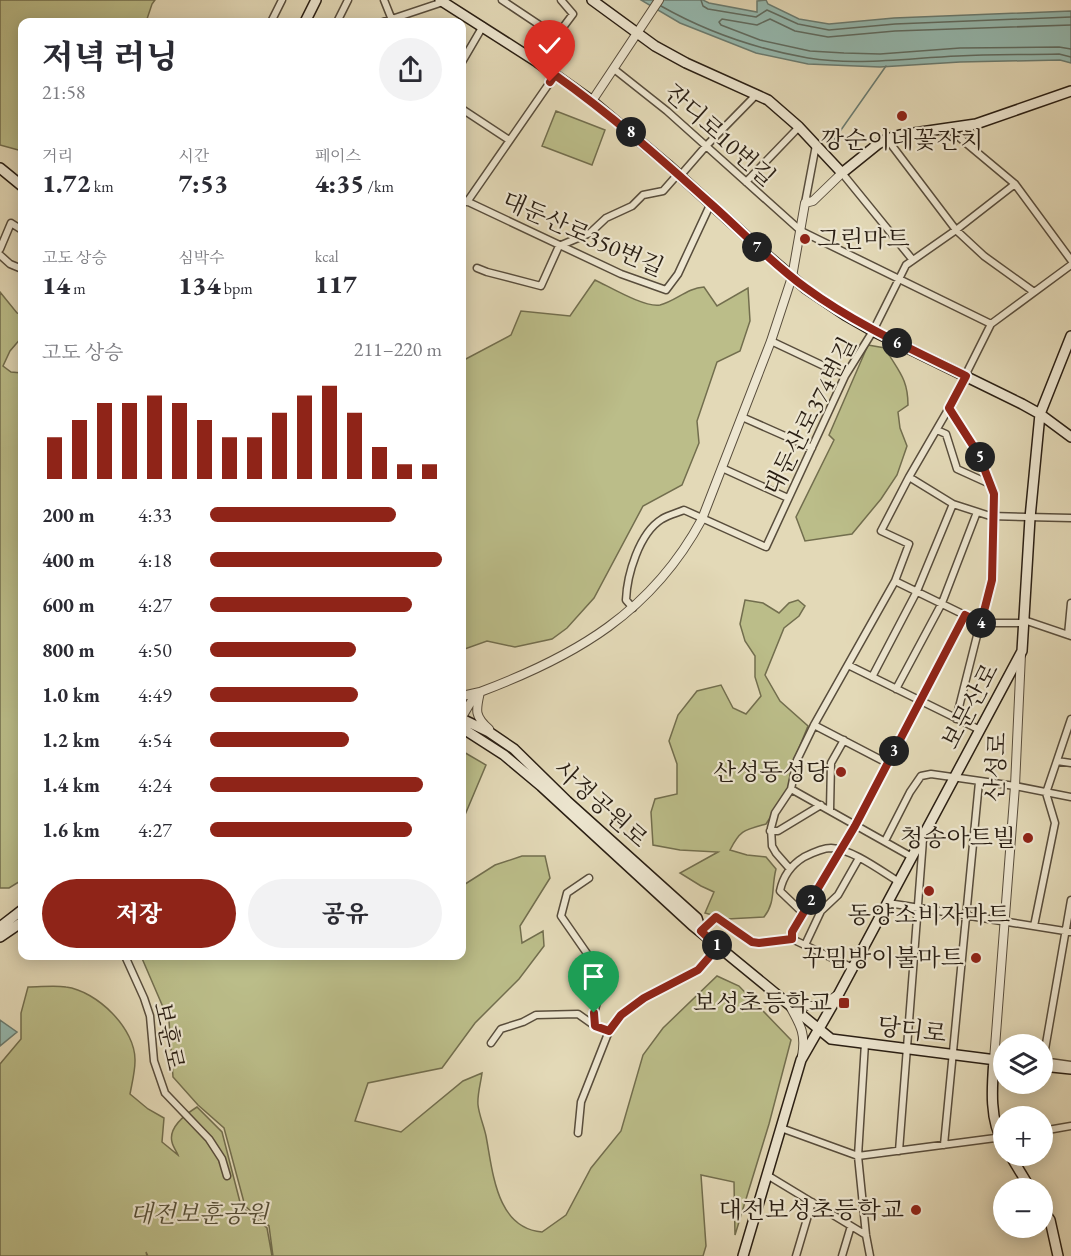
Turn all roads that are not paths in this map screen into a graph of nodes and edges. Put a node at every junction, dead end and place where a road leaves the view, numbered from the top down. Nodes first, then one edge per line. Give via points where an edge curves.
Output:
1 (282, 0) edge
2 (314, 0) edge
3 (348, 0) edge
4 (384, 0) edge
5 (502, 0) edge
6 (561, 0) edge
7 (592, 0) edge
8 (659, 0) edge
9 (447, 2) edge
10 (273, 18) edge
11 (307, 18) edge
12 (339, 18) edge
13 (392, 18) edge
14 (402, 18) edge
15 (483, 27) junction
16 (639, 30) junction
17 (556, 36) junction
18 (466, 53) edge
19 (537, 62) junction
20 (614, 69) junction
21 (555, 75) junction
22 (1071, 91) edge
23 (757, 94) junction
24 (592, 101) junction
25 (466, 113) edge
26 (976, 124) junction
27 (799, 127) junction
28 (947, 128) junction
29 (887, 139) junction
30 (509, 140) junction
31 (963, 143) junction
32 (816, 145) junction
33 (706, 146) junction
34 (0, 168) edge
35 (842, 173) junction
36 (679, 175) junction
37 (746, 182) junction
38 (18, 183) edge
39 (1015, 184) junction
40 (466, 197) edge
41 (466, 201) edge
42 (711, 203) junction
43 (805, 203) junction
44 (18, 227) edge
45 (956, 230) junction
46 (801, 231) junction
47 (559, 246) junction
48 (0, 249) edge
49 (0, 255) edge
50 (912, 259) junction
51 (1071, 261) edge
52 (1071, 266) edge
53 (18, 267) edge
54 (477, 268) dead end
55 (792, 277) junction
56 (898, 278) junction
57 (1034, 292) junction
58 (991, 324) junction
59 (873, 331) junction
60 (771, 341) junction
61 (1070, 341) edge
62 (845, 376) junction
63 (966, 376) junction
64 (949, 408) junction
65 (1040, 414) junction
66 (742, 417) junction
67 (937, 430) junction
68 (1071, 437) edge
69 (812, 448) junction
70 (722, 468) junction
71 (909, 477) junction
72 (990, 484) junction
73 (788, 498) junction
74 (953, 504) junction
75 (977, 512) junction
76 (995, 516) junction
77 (1030, 518) junction
78 (1071, 518) edge
79 (702, 519) junction
80 (895, 581) junction
81 (917, 591) junction
82 (942, 603) junction
83 (1071, 603) edge
84 (633, 608) junction
85 (965, 615) junction
86 (1023, 621) junction
87 (981, 623) junction
88 (1070, 636) edge
89 (1022, 651) junction
90 (848, 664) junction
91 (872, 677) junction
92 (896, 690) junction
93 (480, 692) junction
94 (466, 695) edge
95 (920, 701) junction
96 (466, 710) edge
97 (956, 719) junction
98 (1071, 719) edge
99 (466, 720) edge
100 (814, 725) junction
101 (980, 730) junction
102 (466, 731) edge
103 (844, 740) junction
104 (504, 741) junction
105 (1057, 761) junction
106 (887, 763) junction
107 (1071, 763) edge
108 (955, 777) junction
109 (979, 782) junction
110 (1015, 786) junction
111 (790, 789) junction
112 (1046, 793) junction
113 (1071, 797) edge
114 (821, 805) junction
115 (830, 810) junction
116 (855, 826) junction
117 (770, 831) junction
118 (923, 837) junction
119 (885, 841) junction
120 (842, 850) junction
121 (912, 856) junction
122 (859, 858) junction
123 (790, 869) junction
124 (589, 878) dead end
125 (899, 882) junction
126 (1071, 900) edge
127 (888, 903) junction
128 (919, 908) junction
129 (18, 913) edge
130 (803, 913) junction
131 (966, 915) junction
132 (1004, 921) junction
133 (18, 925) edge
134 (1034, 926) junction
135 (0, 927) edge
136 (701, 931) junction
137 (1068, 932) edge
138 (0, 937) edge
139 (792, 939) junction
140 (806, 945) junction
141 (718, 947) junction
142 (127, 960) edge
143 (853, 968) junction
144 (840, 993) junction
145 (787, 1002) junction
146 (595, 1026) junction
147 (818, 1029) junction
148 (609, 1031) junction
149 (1000, 1034) edge
150 (1048, 1034) edge
151 (491, 1043) dead end
152 (865, 1043) junction
153 (907, 1049) junction
154 (952, 1054) junction
155 (993, 1059) edge
156 (801, 1060) junction
157 (1053, 1062) edge
158 (1071, 1065) edge
159 (1053, 1069) edge
160 (1071, 1071) edge
161 (993, 1084) edge
162 (994, 1106) edge
163 (1071, 1126) edge
164 (781, 1128) junction
165 (1053, 1129) edge
166 (578, 1133) dead end
167 (993, 1141) edge
168 (944, 1145) junction
169 (899, 1151) junction
170 (858, 1156) junction
171 (767, 1174) junction
172 (227, 1176) dead end
173 (812, 1202) junction
174 (851, 1226) junction
175 (1053, 1234) edge
176 (866, 1235) junction
177 (743, 1256) edge
178 (796, 1256) edge
179 (842, 1256) edge
180 (870, 1256) edge
181 (1058, 1256) edge

1 - 10 street
2 - 11 main road
3 - 12 street
4 - 13 street
5 - 17 street
6 - 17 street via 573,14
7 - 16 main road
8 - 16 street
9 - 14 street
9 - 15 main road
15 - 18 street
15 - 19 main road
16 - 20 street
16 - 23 main road via 655,46 686,63
17 - 19 street
19 - 21 main road
20 - 24 street
20 - 33 street, 잔디로10번길
21 - 24 main road
21 - 30 street
22 - 26 main road
23 - 27 main road
23 - 33 street
24 - 36 main road
25 - 30 street
26 - 28 main road
26 - 31 street via 964,130
27 - 32 main road
27 - 37 street
28 - 29 main road
28 - 31 street
29 - 35 main road
29 - 45 street
30 - 40 street
31 - 39 street
32 - 35 main road
32 - 43 street
33 - 36 street
33 - 37 street, 잔디로10번길
34 - 38 main road
35 - 43 street via 813,201
35 - 50 street
36 - 42 main road
36 - 47 street via 663,191 643,195 632,206 606,218 590,234
37 - 46 street, 잔디로10번길
39 - 45 street, 대둔산로374번길
39 - 51 street
41 - 47 street, 대둔산로350번길
42 - 47 street, 대둔산로350번길 via 678,274 666,290
42 - 55 main road
43 - 46 street
44 - 48 street via 11,223
45 - 50 street, 대둔산로374번길
45 - 57 street
46 - 55 street
46 - 56 street, 잔디로10번길
47 - 54 street via 541,286
49 - 53 street
50 - 56 street, 대둔산로374번길
52 - 57 street
55 - 59 main road
55 - 60 street
56 - 58 street, 잔디로10번길
56 - 59 street, 대둔산로374번길
57 - 58 street
58 - 63 street
59 - 62 street, 대둔산로374번길
59 - 63 main road
60 - 62 street
60 - 66 street
61 - 65 main road, 보문산로
62 - 69 street, 대둔산로374번길
63 - 64 street
63 - 65 main road
64 - 67 street
64 - 72 street via 979,455
65 - 68 main road
65 - 77 main road, 보문산로
66 - 69 street
66 - 70 street
67 - 71 street
67 - 72 street via 951,444 957,469
69 - 73 street, 대둔산로374번길
70 - 73 street
70 - 79 street
71 - 74 street
71 - 80 street via 881,531 909,544
72 - 76 street
73 - 79 street, 대둔산로374번길 via 766,547
74 - 75 street
74 - 81 street
75 - 76 street
75 - 82 street
76 - 77 street
76 - 87 street via 992,580
77 - 78 street
77 - 86 main road, 보문산로
79 - 84 street via 672,567
79 - 84 street via 684,510 653,528 631,568 626,600
80 - 81 street
80 - 90 street
81 - 82 street
81 - 91 street
82 - 85 street
82 - 92 street
83 - 88 street
84 - 93 street via 614,625 571,651
85 - 87 street
85 - 95 street
86 - 87 street
86 - 88 street
86 - 89 main road, 보문산로
87 - 97 street
89 - 101 main road, 보문산로
89 - 110 street, 산성로
90 - 91 street
90 - 100 street
91 - 92 street
92 - 95 street
93 - 94 street
93 - 96 street
93 - 104 street via 478,717
95 - 97 street
95 - 106 street
97 - 101 street
98 - 105 street
99 - 104 main road, 사정공원로
100 - 103 street
100 - 111 street via 797,760
101 - 108 main road, 보문산로
102 - 136 main road, 사정공원로 via 504,755
103 - 106 street
103 - 115 street via 831,764
104 - 136 main road, 사정공원로 via 684,905 697,918
105 - 107 street
105 - 112 street
106 - 116 street
108 - 109 street
108 - 118 main road, 보문산로
108 - 119 street, 보문산로 via 921,776
109 - 110 street
109 - 131 street
110 - 112 street
110 - 132 street, 산성로
111 - 114 street
111 - 117 street via 775,813
112 - 113 street
112 - 134 street via 1055,823
114 - 115 street
114 - 117 street via 778,831
115 - 116 street
116 - 119 street
116 - 120 street
117 - 123 street via 772,846
118 - 121 main road, 보문산로
118 - 128 street
119 - 121 street
120 - 122 street
120 - 123 street via 814,852
120 - 130 street
121 - 125 main road, 보문산로
122 - 125 street
122 - 140 street via 838,895 821,911
123 - 130 street via 780,891
124 - 146 street via 567,893 561,916 604,978 594,1013
125 - 127 main road, 보문산로
126 - 137 street
127 - 128 street
127 - 143 main road, 보문산로
128 - 131 street
128 - 153 street
129 - 135 main road
130 - 139 street
131 - 132 street
131 - 154 street
132 - 134 street
132 - 149 street, 산성로
133 - 138 main road
134 - 137 street
136 - 139 street via 716,917 752,942
136 - 141 main road, 사정공원로
137 - 150 street
139 - 140 street
140 - 143 street
141 - 145 main road, 사정공원로
141 - 148 street via 698,970 644,998 621,1015
142 - 172 street, 보훈로 via 150,1016 154,1061 165,1093 209,1139
143 - 144 main road, 보문산로
144 - 145 street via 825,1005
144 - 147 main road, 보문산로
145 - 147 main road, 사정공원로
145 - 156 street via 805,1041
146 - 148 street
146 - 151 street via 578,1014 536,1014 501,1029
147 - 152 main road, 당디로 via 831,1039
147 - 156 main road, 보문산로
148 - 166 street via 581,1102
152 - 153 main road, 당디로
152 - 170 street
153 - 154 main road, 당디로
153 - 169 street
154 - 155 main road, 당디로
154 - 168 street
156 - 164 main road, 보문산로
157 - 158 street
159 - 160 main road
161 - 162 main road, 산성로
163 - 165 street
164 - 170 street
164 - 171 main road, 보문산로
167 - 168 street
168 - 169 street
169 - 170 street
170 - 176 street
171 - 173 street
171 - 177 main road, 보문산로
173 - 174 street
173 - 178 street
174 - 176 street
174 - 179 street
175 - 181 main road
176 - 180 street

